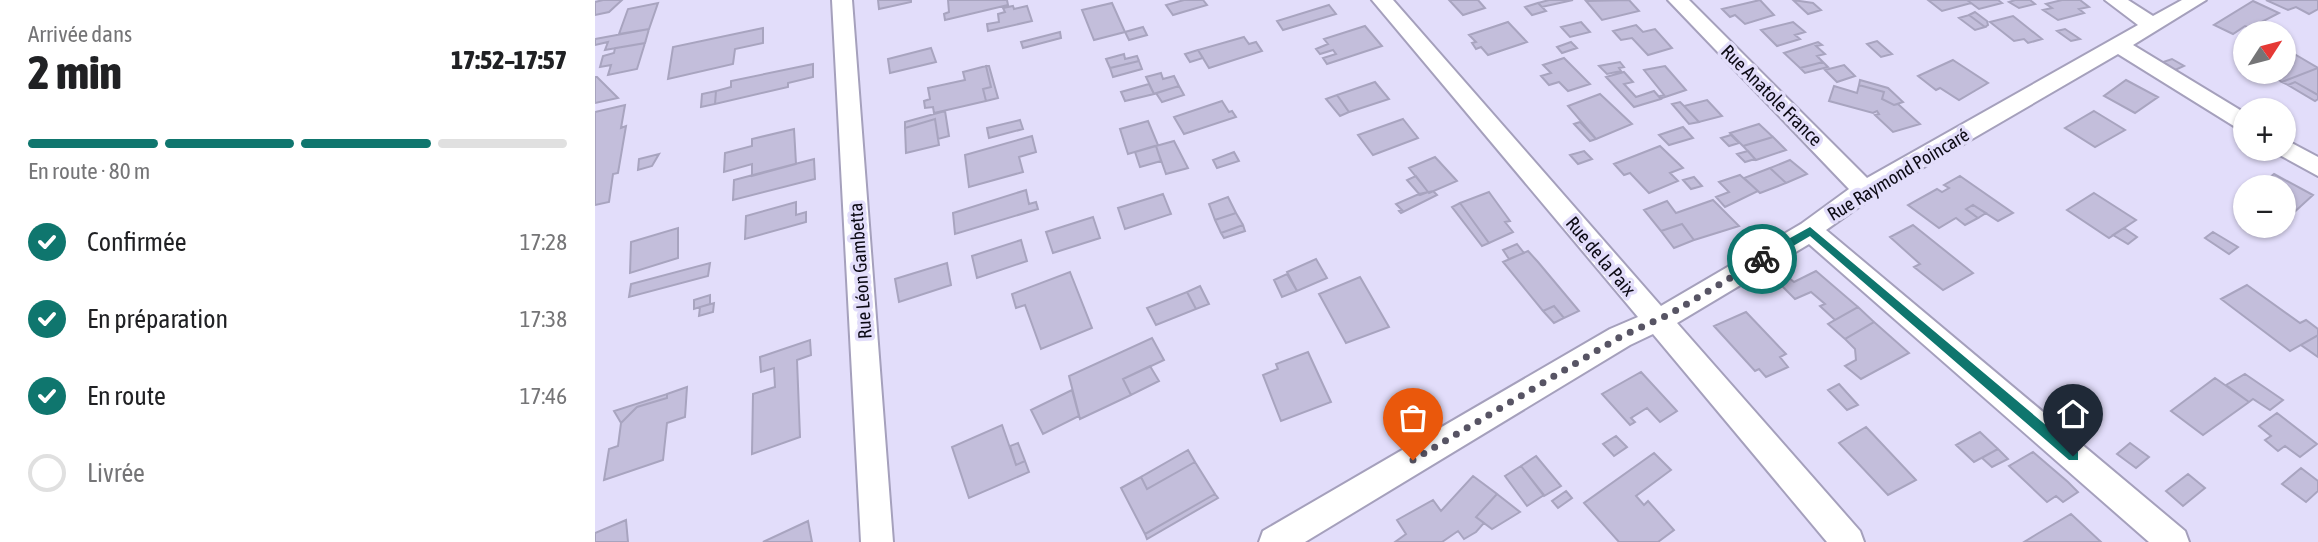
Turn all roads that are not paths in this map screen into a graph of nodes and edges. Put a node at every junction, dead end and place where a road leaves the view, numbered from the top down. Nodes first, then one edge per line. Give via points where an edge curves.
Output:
1 (842, 0) edge
2 (1382, 0) edge
3 (1678, 0) edge
4 (2115, 0) edge
5 (2196, 0) edge
6 (2152, 25) junction
7 (2119, 45) junction
8 (2233, 116) edge
9 (2296, 154) edge
10 (2318, 168) edge
11 (1865, 190) junction
12 (1810, 231) junction
13 (1655, 320) junction
14 (877, 542) edge
15 (1275, 542) edge
16 (1848, 542) edge
17 (2173, 542) edge

1 - 14 street, Rue Léon Gambetta
2 - 13 street, Rue de la Paix
3 - 11 street, Rue Anatole France
4 - 6 street
5 - 6 street, Rue Raymond Poincaré
6 - 7 street, Rue Raymond Poincaré
7 - 8 street
7 - 11 street, Rue Raymond Poincaré
9 - 10 street
11 - 12 street, Rue Raymond Poincaré
12 - 13 street, Rue Raymond Poincaré
12 - 17 street
13 - 15 street, Rue Raymond Poincaré
13 - 16 street, Rue de la Paix

